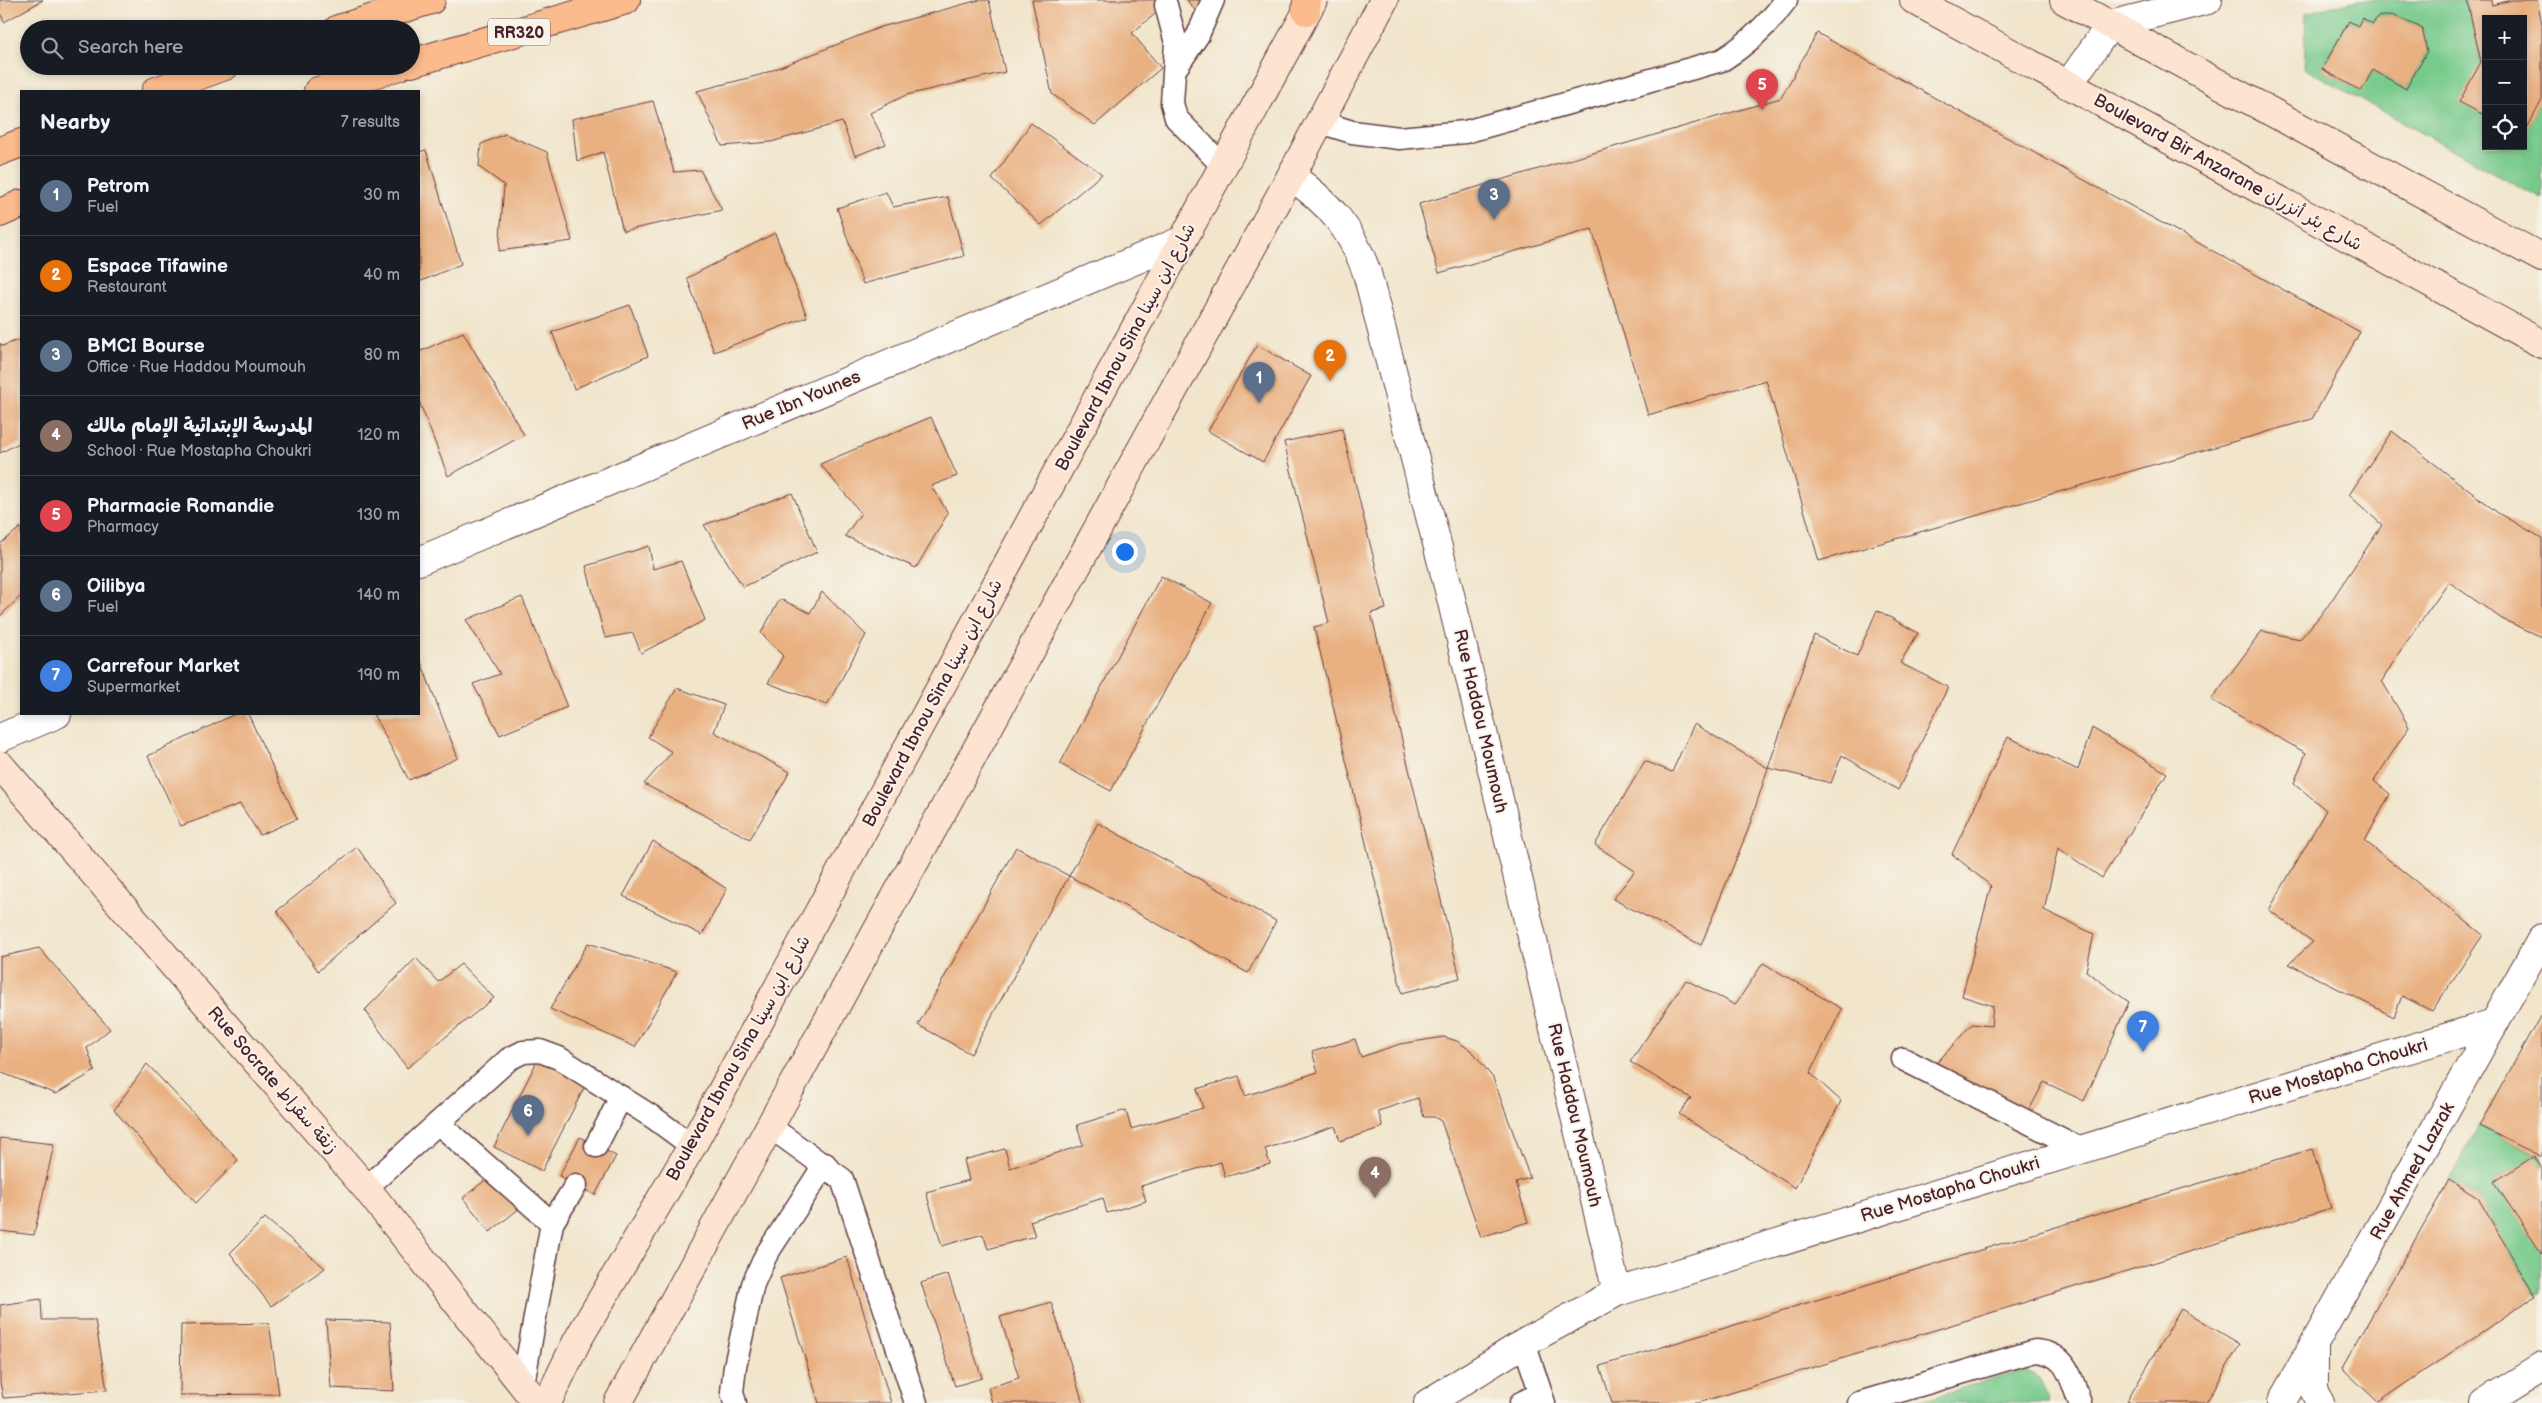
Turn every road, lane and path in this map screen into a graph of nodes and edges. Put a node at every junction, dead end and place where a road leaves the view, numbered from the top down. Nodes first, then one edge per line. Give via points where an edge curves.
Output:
1 (431, 0) edge
2 (626, 0) edge
3 (1213, 0) edge
4 (1384, 0) edge
5 (1786, 0) edge
6 (1914, 0) edge
7 (2064, 0) edge
8 (2208, 0) edge
9 (1309, 4) edge
10 (1166, 5) dead end
11 (367, 20) edge
12 (2110, 24) junction
13 (420, 60) edge
14 (1176, 68) junction
15 (200, 75) edge
16 (370, 75) edge
17 (2068, 85) junction
18 (159, 90) edge
19 (321, 90) edge
20 (1320, 122) junction
21 (20, 143) edge
22 (0, 151) edge
23 (1223, 166) junction
24 (1291, 176) junction
25 (20, 204) edge
26 (0, 213) edge
27 (1183, 240) junction
28 (2542, 258) edge
29 (2542, 344) edge
30 (420, 562) edge
31 (55, 715) edge
32 (0, 738) edge
33 (0, 765) edge
34 (2542, 938) edge
35 (2494, 1023) junction
36 (1903, 1059) dead end
37 (621, 1097) junction
38 (438, 1123) junction
39 (769, 1126) junction
40 (596, 1146) dead end
41 (692, 1146) junction
42 (2081, 1148) junction
43 (825, 1164) junction
44 (576, 1185) dead end
45 (366, 1188) junction
46 (552, 1223) junction
47 (1617, 1292) junction
48 (1524, 1343) junction
49 (2314, 1348) junction
50 (2542, 1366) edge
51 (530, 1394) edge
52 (1535, 1400) edge
53 (546, 1403) edge
54 (618, 1403) edge
55 (735, 1403) edge
56 (916, 1403) edge
57 (1428, 1403) edge
58 (1859, 1403) edge
59 (2080, 1403) edge
60 (2281, 1403) edge
61 (2320, 1403) edge
62 (2484, 1403) edge

1 - 11 main road
2 - 13 main road, RR320
3 - 14 lane via 1198,35
4 - 20 main road
5 - 20 lane via 1772,19 1722,60 1465,132 1399,138 1352,132
6 - 17 main road, Boulevard Bir Anzarane شارع بئر أنزران
7 - 12 main road
8 - 12 street
9 - 23 main road, Boulevard Ibnou Sina شارع ابن سينا
10 - 14 lane via 1176,43
12 - 17 street
12 - 28 main road
14 - 23 lane via 1172,103 1176,118
15 - 18 main road
16 - 19 main road
17 - 29 main road, Boulevard Bir Anzarane شارع بئر أنزران
20 - 24 main road
21 - 22 main road
23 - 27 main road, Boulevard Ibnou Sina شارع ابن سينا
24 - 39 main road
24 - 47 street, Rue Haddou Moumouh via 1319,196 1345,225 1367,273 1452,600
25 - 26 main road
27 - 30 street, Rue Ibn Younes
27 - 41 main road, Boulevard Ibnou Sina شارع ابن سينا
31 - 32 street
33 - 45 main road, Rue Socrate زنقة سقراط
34 - 35 street, Rue Ahmed Lazrak
35 - 42 street, Rue Mostapha Choukri
35 - 49 street, Rue Ahmed Lazrak
36 - 42 lane
37 - 38 lane via 559,1058 540,1051 522,1052 509,1059
37 - 40 lane
37 - 41 lane
38 - 45 lane
38 - 46 lane
39 - 43 lane
39 - 54 main road
41 - 53 main road, Boulevard Ibnou Sina شارع ابن سينا via 577,1341
42 - 47 street, Rue Mostapha Choukri
43 - 55 lane via 766,1255 753,1284 735,1366 732,1392
43 - 56 lane via 842,1179 851,1201
44 - 46 lane
45 - 51 main road, Rue Socrate زنقة سقراط
46 - 51 lane
47 - 48 street, Rue Mostapha Choukri
48 - 52 lane
48 - 57 street, Rue Mostapha Choukri
49 - 60 street, Rue Ahmed Lazrak
49 - 61 street via 2314,1390
50 - 62 street
58 - 59 lane via 2035,1351 2050,1352 2061,1360 2069,1371

